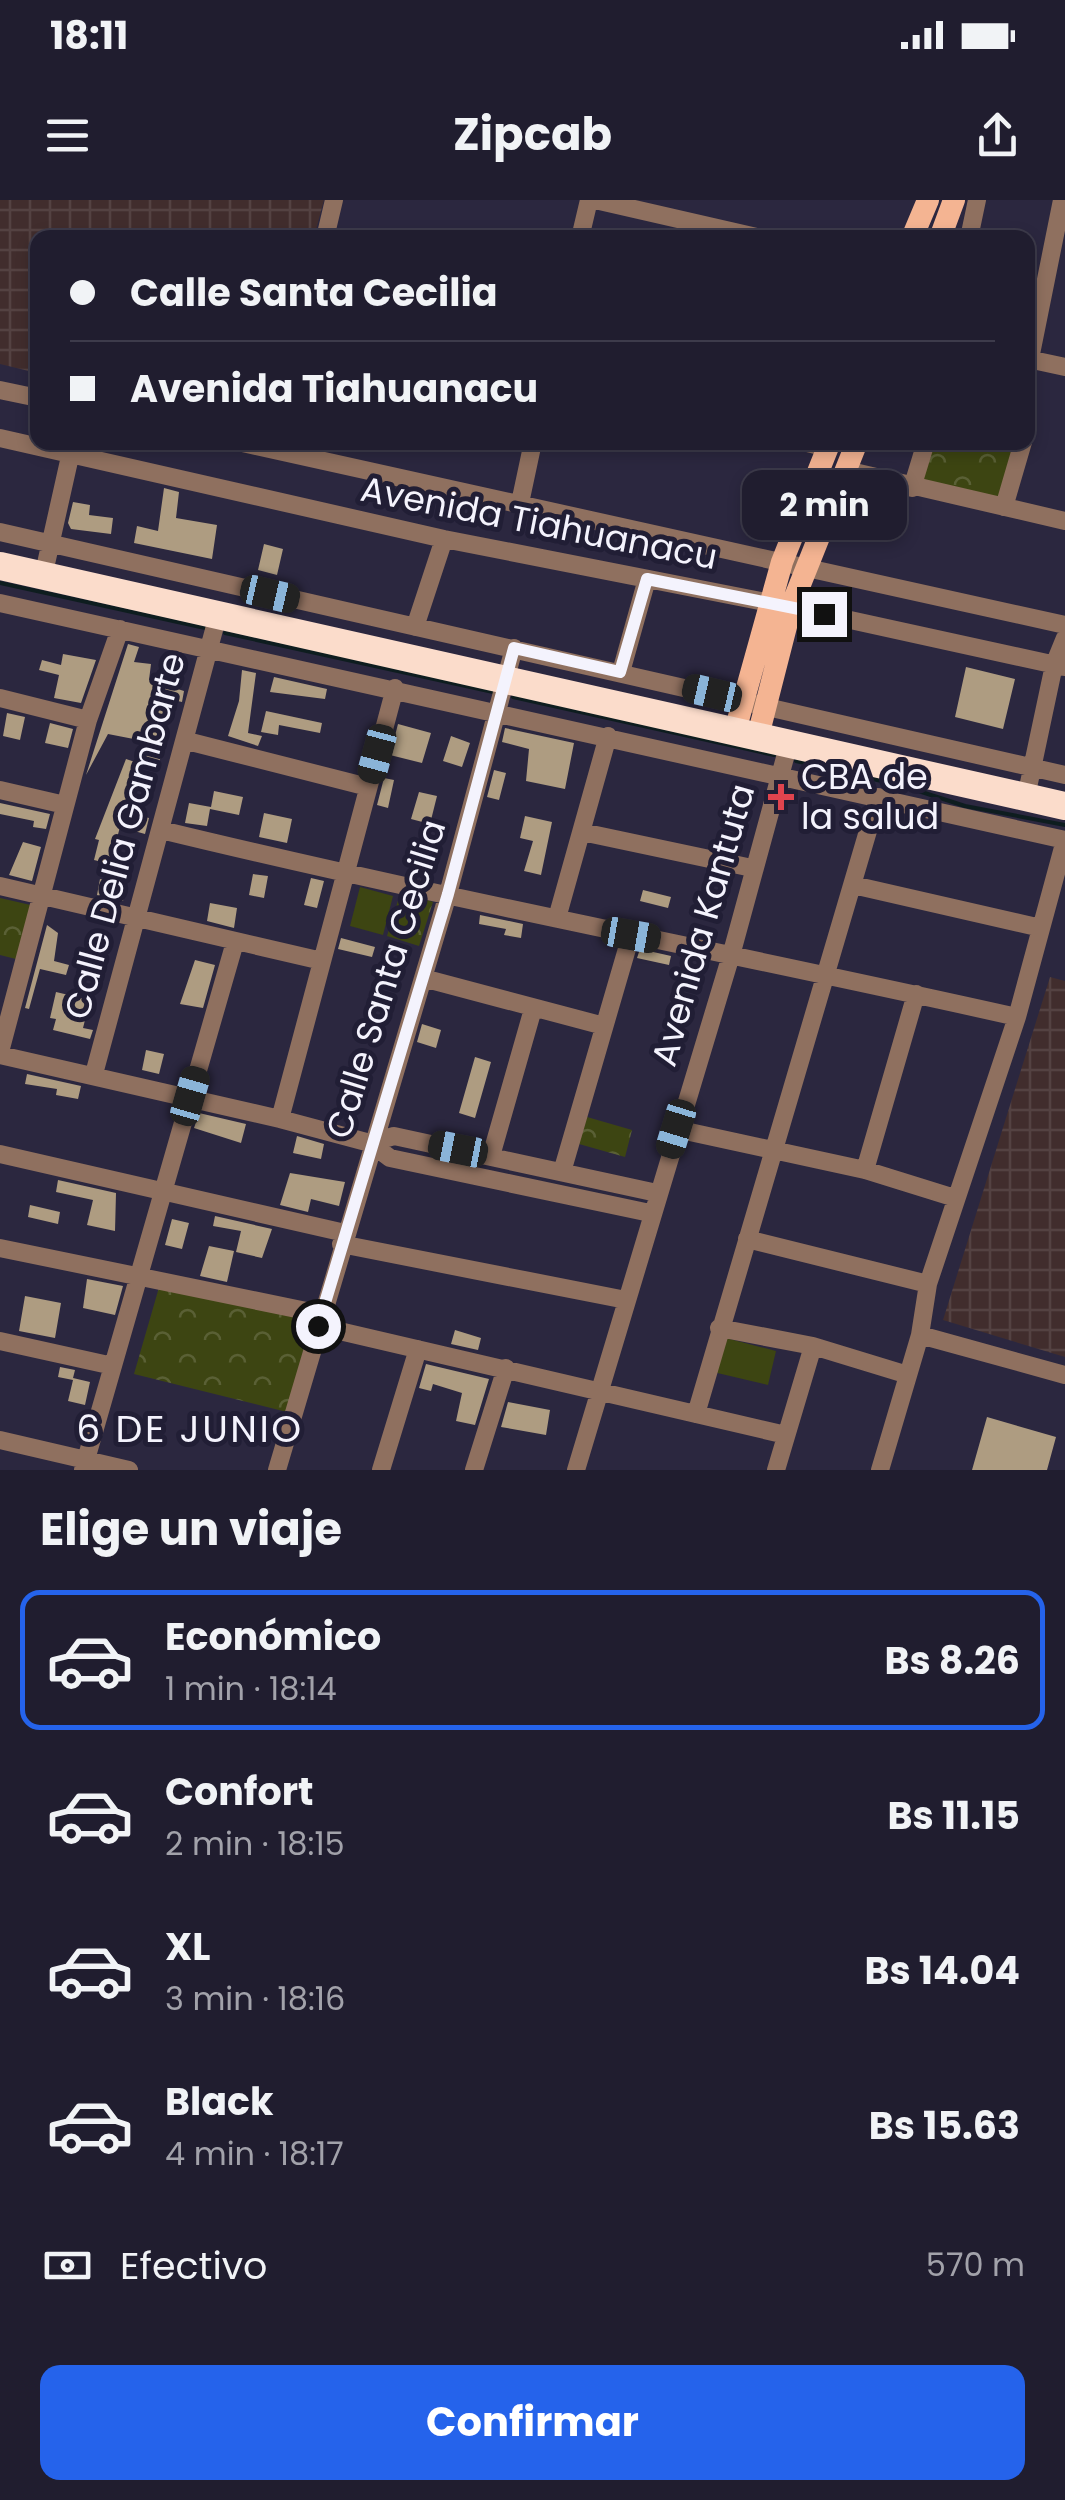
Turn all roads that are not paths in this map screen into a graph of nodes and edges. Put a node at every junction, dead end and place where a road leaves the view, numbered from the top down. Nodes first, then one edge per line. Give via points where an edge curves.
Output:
1 (334, 200) edge
2 (592, 200) edge
3 (928, 200) edge
4 (954, 200) edge
5 (977, 200) edge
6 (1063, 200) edge
7 (327, 230) edge
8 (583, 230) edge
9 (725, 230) edge
10 (915, 230) edge
11 (943, 230) edge
12 (971, 230) edge
13 (1035, 331) edge
14 (1035, 360) edge
15 (1065, 366) edge
16 (0, 390) edge
17 (30, 396) edge
18 (0, 438) edge
19 (30, 442) edge
20 (72, 450) edge
21 (80, 450) edge
22 (284, 450) edge
23 (532, 450) edge
24 (828, 450) edge
25 (854, 450) edge
26 (924, 450) edge
27 (1021, 450) edge
28 (846, 470) junction
29 (912, 488) junction
30 (520, 504) junction
31 (1004, 507) junction
32 (1065, 521) edge
33 (0, 532) edge
34 (444, 539) junction
35 (52, 544) junction
36 (794, 565) junction
37 (0, 566) edge
38 (44, 577) junction
39 (647, 579) junction
40 (0, 602) edge
41 (780, 604) junction
42 (218, 615) junction
43 (1065, 624) edge
44 (415, 626) junction
45 (120, 629) junction
46 (1065, 638) edge
47 (211, 648) junction
48 (514, 648) junction
49 (1060, 666) edge
50 (620, 672) junction
51 (507, 679) junction
52 (395, 688) junction
53 (0, 698) edge
54 (754, 703) junction
55 (500, 710) junction
56 (88, 720) junction
57 (746, 734) junction
58 (608, 736) junction
59 (187, 740) junction
60 (789, 743) junction
61 (1031, 767) junction
62 (1065, 775) edge
63 (780, 776) junction
64 (368, 787) junction
65 (0, 790) edge
66 (878, 797) junction
67 (1026, 798) junction
68 (66, 804) junction
69 (1065, 806) edge
70 (161, 830) junction
71 (582, 832) junction
72 (1065, 840) edge
73 (752, 868) junction
74 (345, 874) junction
75 (853, 885) junction
76 (0, 886) edge
77 (448, 894) junction
78 (43, 895) junction
79 (557, 918) junction
80 (135, 920) junction
81 (1040, 928) junction
82 (631, 935) junction
83 (235, 942) junction
84 (732, 952) junction
85 (322, 961) junction
86 (824, 973) junction
87 (423, 978) junction
88 (916, 994) junction
89 (532, 1009) junction
90 (1016, 1017) junction
91 (604, 1026) junction
92 (0, 1053) edge
93 (94, 1074) junction
94 (190, 1096) junction
95 (280, 1119) junction
96 (676, 1129) junction
97 (370, 1142) junction
98 (773, 1150) junction
99 (0, 1154) edge
100 (490, 1156) junction
101 (864, 1170) junction
102 (562, 1172) junction
103 (163, 1191) junction
104 (656, 1193) junction
105 (955, 1198) junction
106 (650, 1214) junction
107 (343, 1239) junction
108 (747, 1239) junction
109 (0, 1248) edge
110 (138, 1278) junction
111 (928, 1284) junction
112 (626, 1300) junction
113 (319, 1320) junction
114 (719, 1328) junction
115 (920, 1335) junction
116 (0, 1342) edge
117 (813, 1346) junction
118 (418, 1348) junction
119 (113, 1366) junction
120 (506, 1368) junction
121 (908, 1374) junction
122 (1065, 1375) edge
123 (598, 1388) junction
124 (696, 1414) junction
125 (786, 1435) junction
126 (0, 1440) edge
127 (85, 1465) edge
128 (129, 1470) edge
129 (277, 1470) edge
130 (381, 1470) edge
131 (474, 1470) edge
132 (576, 1470) edge
133 (776, 1470) edge
134 (880, 1470) edge

1 - 7 street
2 - 8 street
2 - 9 street
3 - 10 main road
4 - 11 main road
5 - 12 street
6 - 13 street
14 - 15 street
16 - 17 street
18 - 19 street, Avenida Tiahuanacu
20 - 35 street
21 - 34 street, Avenida Tiahuanacu
22 - 30 street, Avenida Tiahuanacu
23 - 30 street
24 - 36 main road
25 - 28 main road
26 - 29 street
27 - 31 street
28 - 29 street
28 - 36 main road
29 - 31 street
30 - 36 street, Avenida Tiahuanacu
31 - 32 street
33 - 35 street
34 - 39 street, Avenida Tiahuanacu
34 - 44 street
35 - 38 street
35 - 44 street
36 - 41 main road
36 - 43 street, Avenida Tiahuanacu
37 - 38 highway
38 - 42 highway
39 - 41 street, Avenida Tiahuanacu
39 - 50 street
40 - 45 street
41 - 49 street, Avenida Tiahuanacu
41 - 54 main road
42 - 47 street, Calle Delia Gambarte
42 - 51 highway
44 - 48 street
45 - 47 street
45 - 56 street
46 - 49 street
47 - 52 street
47 - 59 street, Calle Delia Gambarte
48 - 50 street
48 - 51 street, Calle Santa Cecilia
49 - 61 street
50 - 54 street
51 - 55 street, Calle Santa Cecilia
51 - 57 highway
52 - 55 street
52 - 64 street
53 - 56 street
54 - 57 main road
54 - 61 street
55 - 58 street
55 - 77 street, Calle Santa Cecilia
56 - 68 street
57 - 60 highway
58 - 63 street
58 - 71 street
59 - 64 street
59 - 70 street, Calle Delia Gambarte
60 - 63 street, Avenida Kantuta
60 - 67 highway
61 - 62 street
61 - 67 street
63 - 66 street
63 - 73 street, Avenida Kantuta
64 - 74 street
65 - 68 street
66 - 72 street
66 - 75 street
67 - 69 highway
68 - 78 street
70 - 74 street
70 - 80 street, Calle Delia Gambarte
71 - 73 street
71 - 79 street
72 - 81 street
73 - 84 street, Avenida Kantuta
74 - 77 street
74 - 85 street
75 - 81 street
75 - 86 street
76 - 78 street
77 - 79 street
77 - 87 street, Calle Santa Cecilia
78 - 80 street
78 - 92 street
79 - 82 street
80 - 83 street
80 - 93 street, Calle Delia Gambarte
81 - 90 street
82 - 84 street
82 - 91 street
83 - 85 street
83 - 94 street
84 - 86 street
84 - 96 street, Avenida Kantuta
85 - 95 street
86 - 88 street
86 - 98 street
87 - 89 street
87 - 97 street, Calle Santa Cecilia
88 - 90 street
88 - 101 street
89 - 91 street
89 - 100 street
90 - 105 street
91 - 102 street
92 - 93 street
93 - 94 street
94 - 95 street
94 - 103 street
95 - 97 street
96 - 98 street
96 - 104 street, Avenida Kantuta
97 - 100 street via 394,1136
97 - 106 street via 390,1158
97 - 107 street, Calle Santa Cecilia
98 - 101 street
98 - 108 street
99 - 103 street
100 - 102 street
101 - 105 street
102 - 104 street
103 - 107 street
103 - 110 street
104 - 106 street, Avenida Kantuta
105 - 111 street
106 - 112 street, Avenida Kantuta
107 - 112 street
107 - 113 street, Calle Santa Cecilia
108 - 111 street
108 - 114 street
109 - 110 street
110 - 113 street
110 - 119 street
111 - 115 street
112 - 123 street, Avenida Kantuta
113 - 118 street
113 - 129 street, Calle Santa Cecilia
114 - 117 street
114 - 124 street
115 - 121 street
115 - 122 street
116 - 119 street
117 - 121 street
117 - 125 street
118 - 120 street
118 - 130 street
119 - 127 street
120 - 123 street
120 - 131 street
121 - 134 street
123 - 124 street
123 - 132 street, Avenida Kantuta
124 - 125 street
125 - 133 street
126 - 127 street
127 - 128 street

